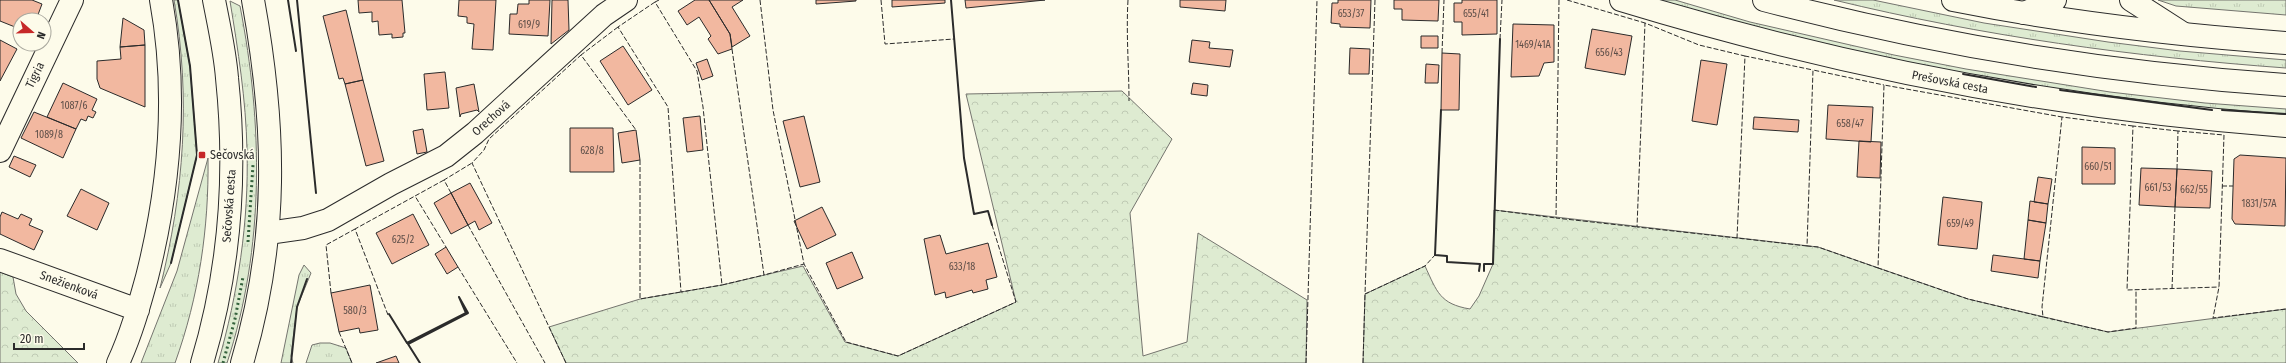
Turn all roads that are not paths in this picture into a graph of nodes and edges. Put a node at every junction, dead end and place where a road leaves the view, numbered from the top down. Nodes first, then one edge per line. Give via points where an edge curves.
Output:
1 (72, 0) edge
2 (161, 0) edge
3 (214, 0) edge
4 (254, 0) edge
5 (626, 0) edge
6 (1621, 0) edge
7 (1764, 0) edge
8 (1953, 0) edge
9 (2055, 0) edge
10 (2131, 0) edge
11 (2024, 13) junction
12 (2184, 34) junction
13 (2286, 43) edge
14 (2286, 85) edge
15 (2286, 126) edge
16 (0, 151) edge
17 (268, 233) junction
18 (0, 260) edge
19 (138, 310) junction
20 (246, 358) edge
21 (118, 363) edge
22 (202, 363) edge

1 - 16 main road, Tigria
2 - 19 main road via 170,79 169,150 157,237
3 - 22 main road, Sečovská cesta via 227,77 232,199 222,283
4 - 17 main road via 263,52 272,142
5 - 17 main road, Orechová via 604,15 475,133 446,156 316,225
6 - 15 main road, Prešovská cesta via 1816,54 1984,89 2176,117
7 - 14 main road via 1902,32 2044,58 2179,76
8 - 11 main road
9 - 11 main road
10 - 12 main road
11 - 12 main road
12 - 13 main road
17 - 20 main road
18 - 19 main road, Snežienková
19 - 21 main road

